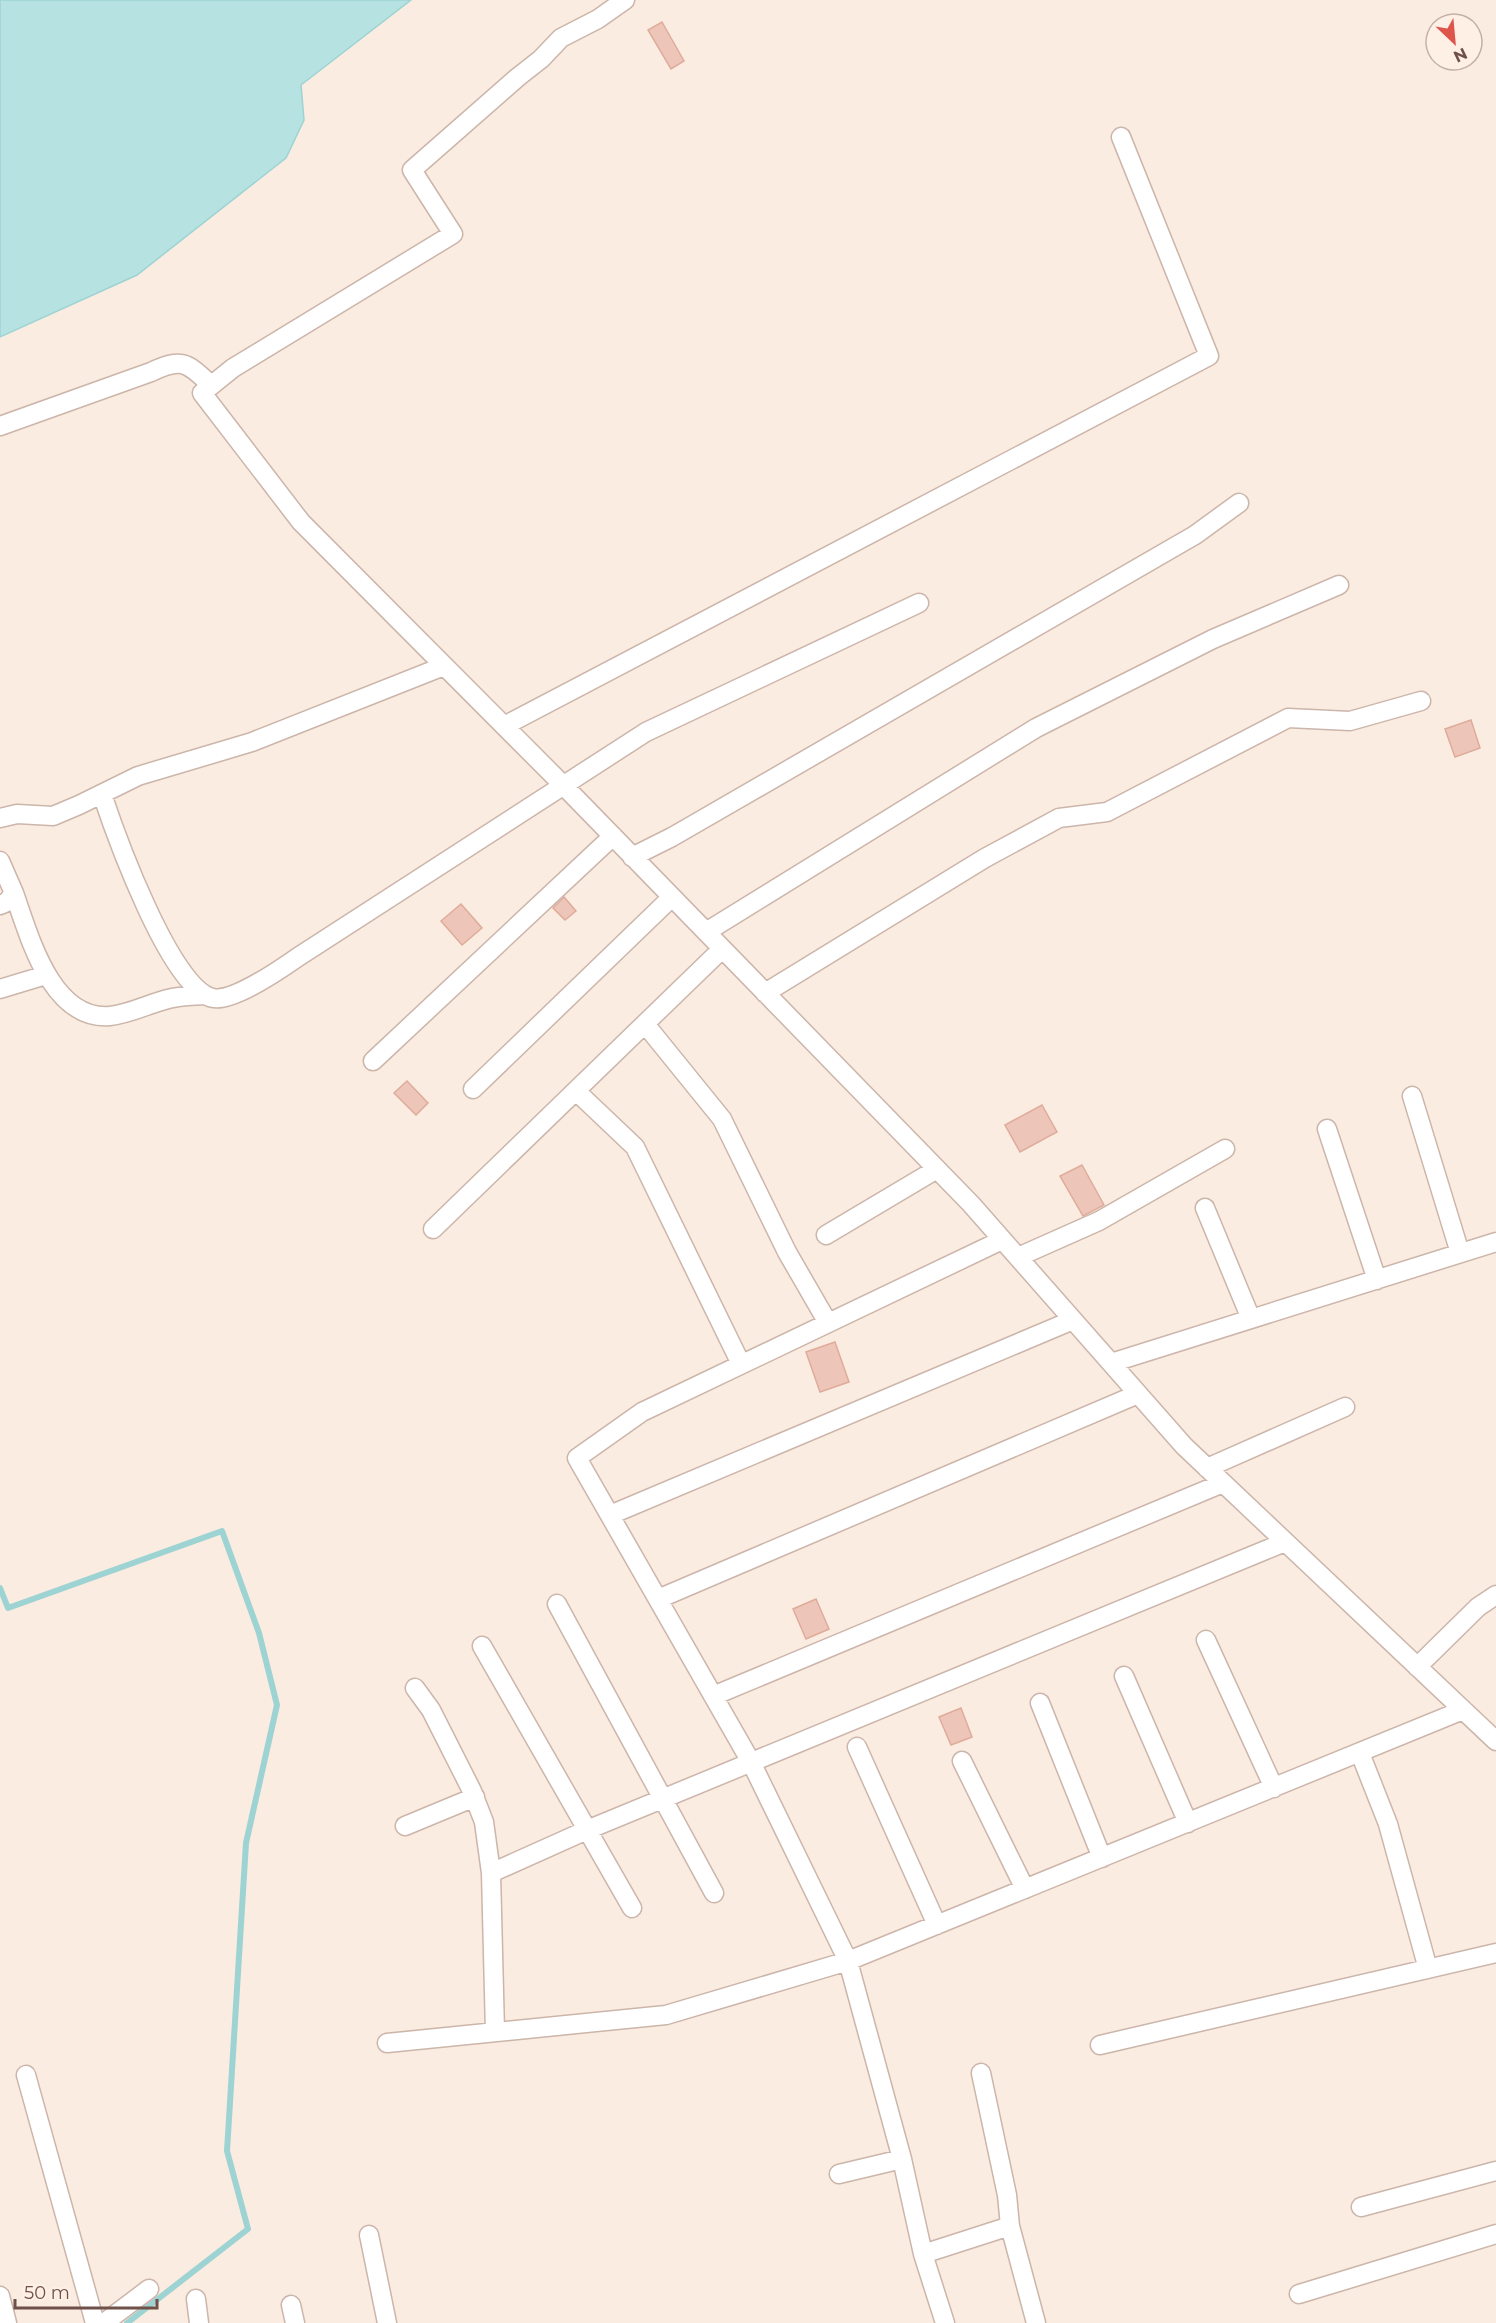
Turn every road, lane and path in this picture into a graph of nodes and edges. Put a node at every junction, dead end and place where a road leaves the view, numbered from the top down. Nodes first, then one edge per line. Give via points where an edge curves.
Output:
1 (625, 0) edge
2 (1121, 137) dead end
3 (211, 385) junction
4 (0, 426) edge
5 (1239, 503) dead end
6 (1339, 585) dead end
7 (919, 603) dead end
8 (444, 666) junction
9 (1421, 701) dead end
10 (504, 726) junction
11 (564, 786) junction
12 (102, 794) junction
13 (0, 818) edge
14 (612, 836) junction
15 (632, 857) junction
16 (0, 861) edge
17 (672, 897) junction
18 (7, 899) edge
19 (706, 932) junction
20 (722, 949) junction
21 (46, 975) junction
22 (0, 989) edge
23 (765, 993) junction
24 (205, 995) junction
25 (645, 1024) junction
26 (373, 1061) dead end
27 (473, 1089) dead end
28 (576, 1091) junction
29 (1412, 1096) dead end
30 (1327, 1129) dead end
31 (1225, 1149) dead end
32 (937, 1170) junction
33 (1205, 1208) dead end
34 (433, 1229) dead end
35 (826, 1235) dead end
36 (1002, 1240) junction
37 (1496, 1242) edge
38 (1460, 1253) junction
39 (1018, 1257) junction
40 (1377, 1280) junction
41 (1251, 1319) junction
42 (1073, 1320) junction
43 (828, 1323) junction
44 (1111, 1363) junction
45 (741, 1364) junction
46 (1138, 1394) junction
47 (1345, 1407) dead end
48 (1207, 1468) junction
49 (1223, 1483) junction
50 (610, 1515) junction
51 (1285, 1542) junction
52 (1496, 1595) edge
53 (658, 1599) junction
54 (557, 1604) dead end
55 (1206, 1640) dead end
56 (482, 1646) dead end
57 (1417, 1666) junction
58 (1124, 1676) dead end
59 (415, 1688) dead end
60 (713, 1696) junction
61 (1040, 1703) dead end
62 (1463, 1710) junction
63 (1496, 1742) edge
64 (857, 1747) dead end
65 (1360, 1753) junction
66 (962, 1761) dead end
67 (751, 1762) junction
68 (1274, 1788) junction
69 (475, 1797) junction
70 (663, 1799) junction
71 (1188, 1823) junction
72 (405, 1826) dead end
73 (587, 1830) junction
74 (1102, 1858) junction
75 (491, 1873) junction
76 (1025, 1889) junction
77 (714, 1893) dead end
78 (632, 1908) dead end
79 (938, 1925) junction
80 (1496, 1953) edge
81 (848, 1961) junction
82 (1428, 1969) junction
83 (495, 2032) junction
84 (387, 2043) dead end
85 (1100, 2045) dead end
86 (981, 2073) dead end
87 (26, 2075) dead end
88 (902, 2159) junction
89 (1496, 2171) edge
90 (839, 2174) dead end
91 (1361, 2207) dead end
92 (1010, 2226) junction
93 (1496, 2234) edge
94 (369, 2235) dead end
95 (924, 2254) junction
96 (149, 2289) dead end
97 (1299, 2294) dead end
98 (0, 2296) edge
99 (196, 2299) dead end
100 (291, 2305) dead end
101 (7, 2323) edge
102 (95, 2323) edge
103 (104, 2323) edge
104 (199, 2323) edge
105 (295, 2323) edge
106 (387, 2323) edge
107 (945, 2323) edge
108 (1036, 2323) edge

1 - 3 street via 561,38 541,60 412,170 453,234
2 - 10 street via 1209,356
3 - 4 street via 192,367 170,363
3 - 8 street via 202,393 301,522
5 - 15 street via 1195,536
6 - 19 street via 1213,639 1036,728
7 - 11 street via 645,732
8 - 10 street
8 - 12 street via 252,742 138,776
9 - 23 street via 1350,721 1288,718 1107,812 1059,818 985,858
10 - 11 street
11 - 14 street
11 - 24 street via 277,973 224,999
12 - 13 street via 53,816 17,814
12 - 24 street via 154,925 177,963
14 - 15 street
14 - 26 street
15 - 17 street
16 - 18 street
17 - 19 street
17 - 27 street
18 - 21 street
19 - 20 street
20 - 23 street
20 - 25 street
21 - 22 street
21 - 24 street via 76,1007 108,1016 169,999
23 - 32 street
25 - 28 street
25 - 43 street via 722,1119 787,1252
28 - 34 street
28 - 45 street via 635,1147
29 - 38 street
30 - 40 street
31 - 39 street via 1099,1221
32 - 35 street
32 - 36 street
33 - 41 street
36 - 39 street
36 - 43 street
37 - 38 street
38 - 40 street
39 - 42 street
40 - 41 street
41 - 44 street
42 - 44 street
42 - 50 street
43 - 45 street
44 - 46 street
45 - 50 street via 642,1412 577,1458
46 - 48 street
46 - 53 street
47 - 48 street
48 - 49 street
49 - 51 street
49 - 60 street
50 - 53 street
51 - 57 street
51 - 67 street
52 - 57 street via 1478,1607
53 - 60 street
54 - 70 street
55 - 68 street
56 - 73 street
57 - 62 street
58 - 71 street
59 - 69 street via 431,1710
60 - 67 street
61 - 74 street
62 - 63 street
62 - 65 street
64 - 79 street
65 - 68 street
65 - 82 street via 1388,1824
66 - 76 street
67 - 70 street
67 - 81 street
68 - 71 street
69 - 72 street
69 - 75 street via 484,1822
70 - 73 street
70 - 77 street
71 - 74 street
73 - 75 street
73 - 78 street
74 - 76 street
75 - 83 street
76 - 79 street
79 - 81 street
80 - 82 street
81 - 83 street via 666,2015
81 - 88 street
82 - 85 street
83 - 84 street
86 - 92 street
87 - 102 street
88 - 90 street
88 - 95 street
89 - 91 street
92 - 95 street
92 - 108 street
93 - 97 street
94 - 106 street
95 - 107 street
96 - 103 street
98 - 101 street
99 - 104 street
100 - 105 street

